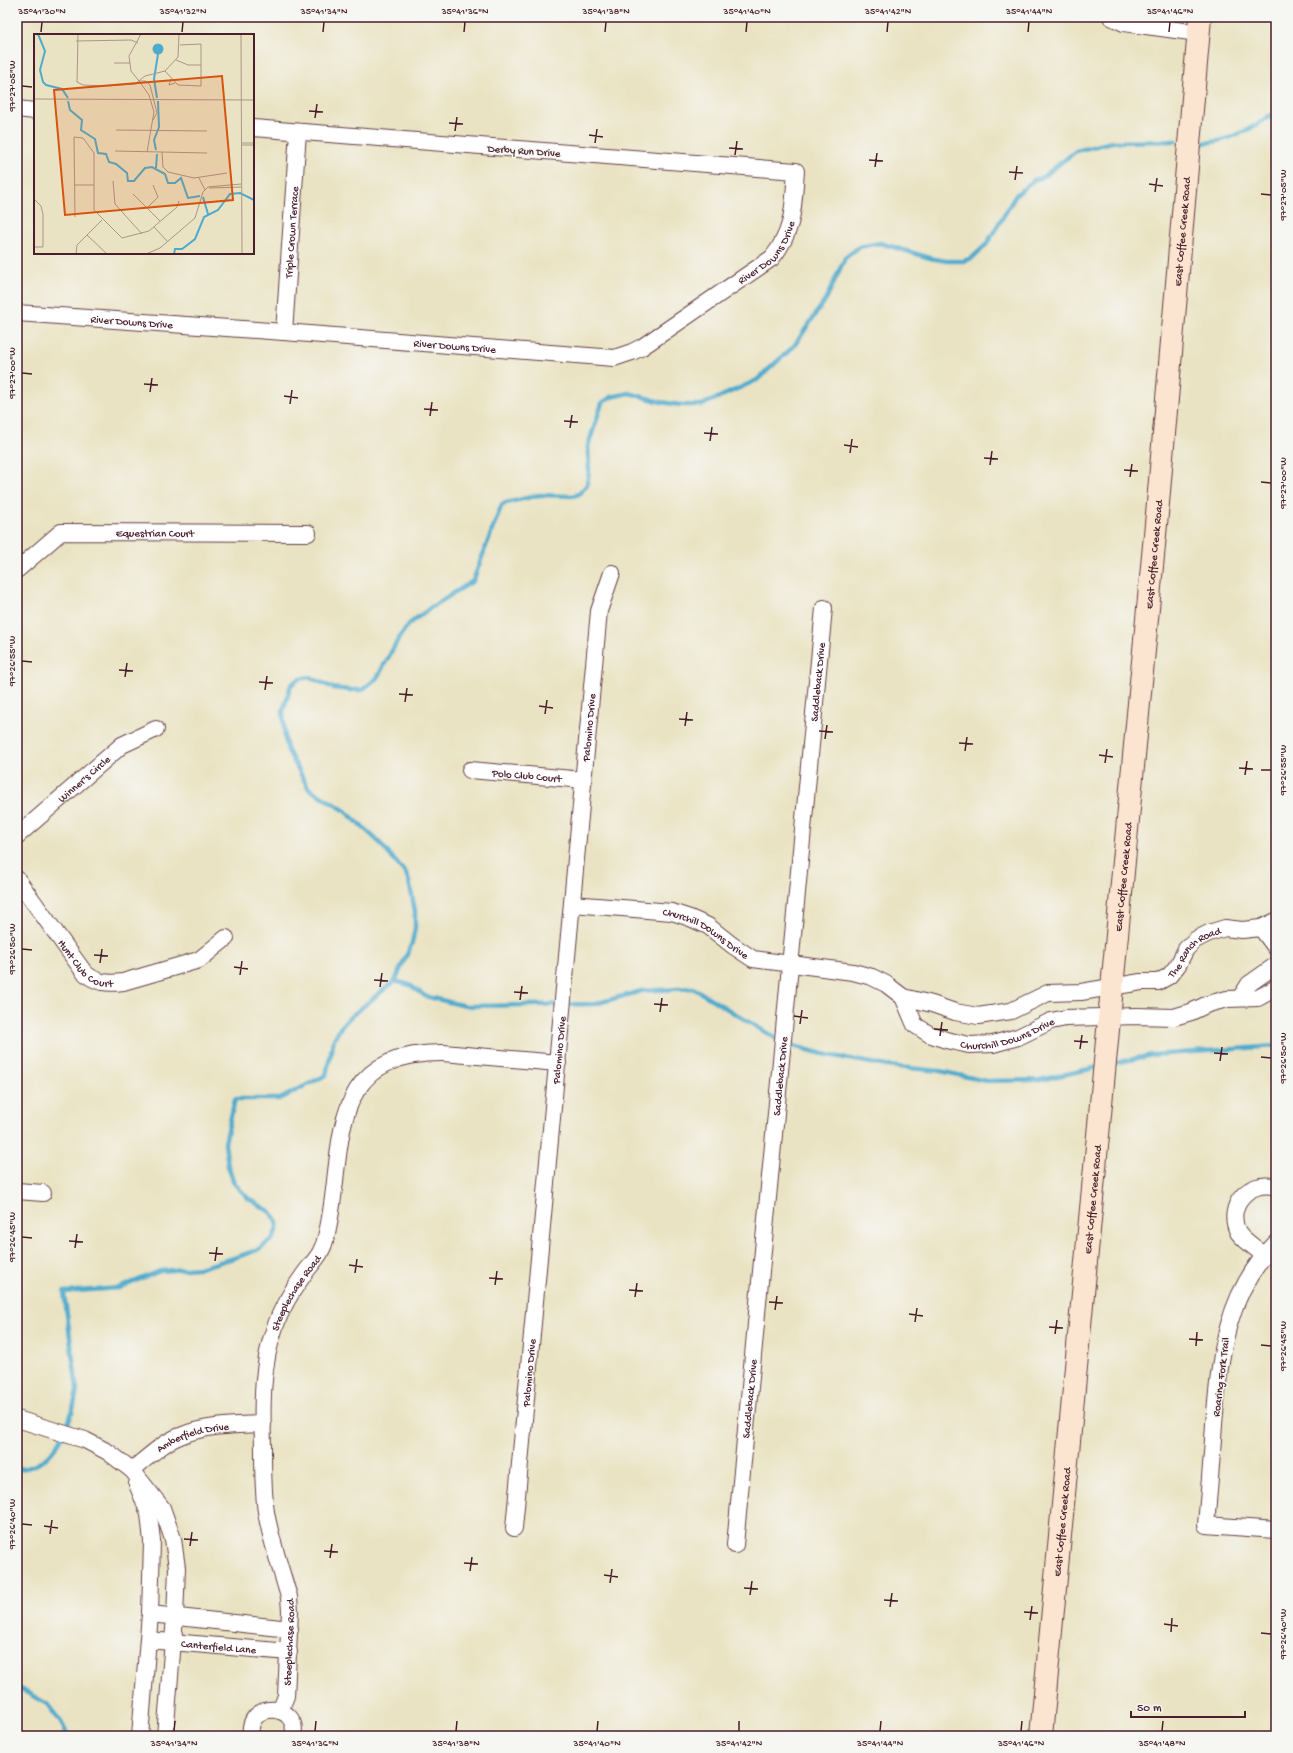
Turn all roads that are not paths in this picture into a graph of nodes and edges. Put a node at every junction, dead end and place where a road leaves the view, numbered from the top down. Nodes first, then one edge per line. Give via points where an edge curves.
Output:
1 (1111, 17) edge
2 (1199, 25) edge
3 (17, 109) edge
4 (34, 110) edge
5 (254, 128) edge
6 (298, 132) junction
7 (796, 171) joint
8 (17, 313) edge
9 (284, 332) junction
10 (308, 533) dead end
11 (17, 570) edge
12 (612, 573) dead end
13 (824, 608) dead end
14 (156, 729) dead end
15 (470, 770) dead end
16 (584, 780) junction
17 (17, 836) edge
18 (17, 879) edge
19 (572, 904) junction
20 (1276, 921) edge
21 (1261, 928) junction
22 (226, 938) dead end
23 (1276, 948) edge
24 (791, 964) junction
25 (1276, 966) edge
26 (1113, 986) junction
27 (1276, 988) edge
28 (903, 997) junction
29 (1240, 998) junction
30 (1110, 1017) junction
31 (558, 1063) junction
32 (1276, 1187) edge
33 (17, 1191) edge
34 (43, 1193) dead end
35 (1276, 1243) edge
36 (1264, 1255) junction
37 (19, 1420) edge
38 (263, 1424) junction
39 (132, 1470) junction
40 (514, 1528) dead end
41 (1276, 1530) edge
42 (735, 1545) dead end
43 (150, 1614) junction
44 (175, 1617) junction
45 (290, 1629) junction
46 (148, 1640) junction
47 (172, 1642) junction
48 (289, 1652) junction
49 (280, 1710) junction
50 (140, 1736) edge
51 (165, 1736) edge
52 (251, 1736) edge
53 (293, 1736) edge
54 (1040, 1736) edge

1 - 2 street via 1124,23
2 - 26 street, East Coffee Creek Road
3 - 4 street
5 - 6 street, Derby Run Drive
6 - 7 street, Derby Run Drive
6 - 9 street, Triple Crown Terrace
7 - 9 street, River Downs Drive via 789,229 785,240 772,258 642,347 624,355 601,358
8 - 9 street, River Downs Drive
10 - 11 street, Equestrian Court via 61,532
12 - 16 street, Palomino Drive via 599,611
13 - 24 street, Saddleback Drive
14 - 17 street, Winner's Circle via 122,745
15 - 16 street, Polo Club Court
16 - 19 street, Palomino Drive
18 - 22 street, Hunt Club Court via 81,969 89,977 99,981 123,982 199,960
19 - 24 street, Churchill Downs Drive via 672,912 708,926 753,959
19 - 31 street, Palomino Drive
20 - 21 street, The Ranch Road
21 - 23 street
21 - 26 street, The Ranch Road via 1224,928 1209,933 1195,940 1186,949 1169,976 1158,982
24 - 28 street, Churchill Downs Drive via 872,977
24 - 42 street, Saddleback Drive
25 - 29 street via 1249,984
26 - 28 street, Churchill Downs Drive via 1080,992 1048,993 1011,1012 978,1016
26 - 30 street, East Coffee Creek Road
27 - 29 street via 1258,998
28 - 30 street, Churchill Downs Drive via 915,1026 946,1040 969,1045 993,1044 1018,1037 1051,1021 1066,1018
29 - 30 street via 1208,1004 1174,1017
30 - 54 street, East Coffee Creek Road
31 - 38 street, Steeplechase Road via 427,1053 384,1065 373,1071 364,1081 347,1110 341,1130 324,1247 291,1292 275,1326 265,1369
31 - 40 street, Palomino Drive
32 - 36 street via 1258,1186 1248,1190 1235,1208 1235,1222 1239,1234
33 - 34 street
35 - 36 street, Roaring Fork Trail
36 - 41 street, Roaring Fork Trail via 1232,1311 1222,1350 1206,1524
37 - 39 street via 85,1440 108,1452
38 - 39 street, Amberfield Drive via 218,1426 179,1436 158,1448
38 - 45 street, Steeplechase Road via 263,1484 266,1512 289,1597
39 - 43 street via 149,1514 152,1541
39 - 44 street via 162,1508 173,1538 177,1568
43 - 44 street
43 - 46 street
44 - 45 street
44 - 47 street
45 - 48 street, Steeplechase Road
46 - 47 street, Canterfield Lane
46 - 50 street
47 - 48 street, Canterfield Lane
47 - 51 street
48 - 49 street, Steeplechase Road via 286,1696
49 - 52 street via 266,1710 260,1713 252,1723
49 - 53 street via 291,1719

